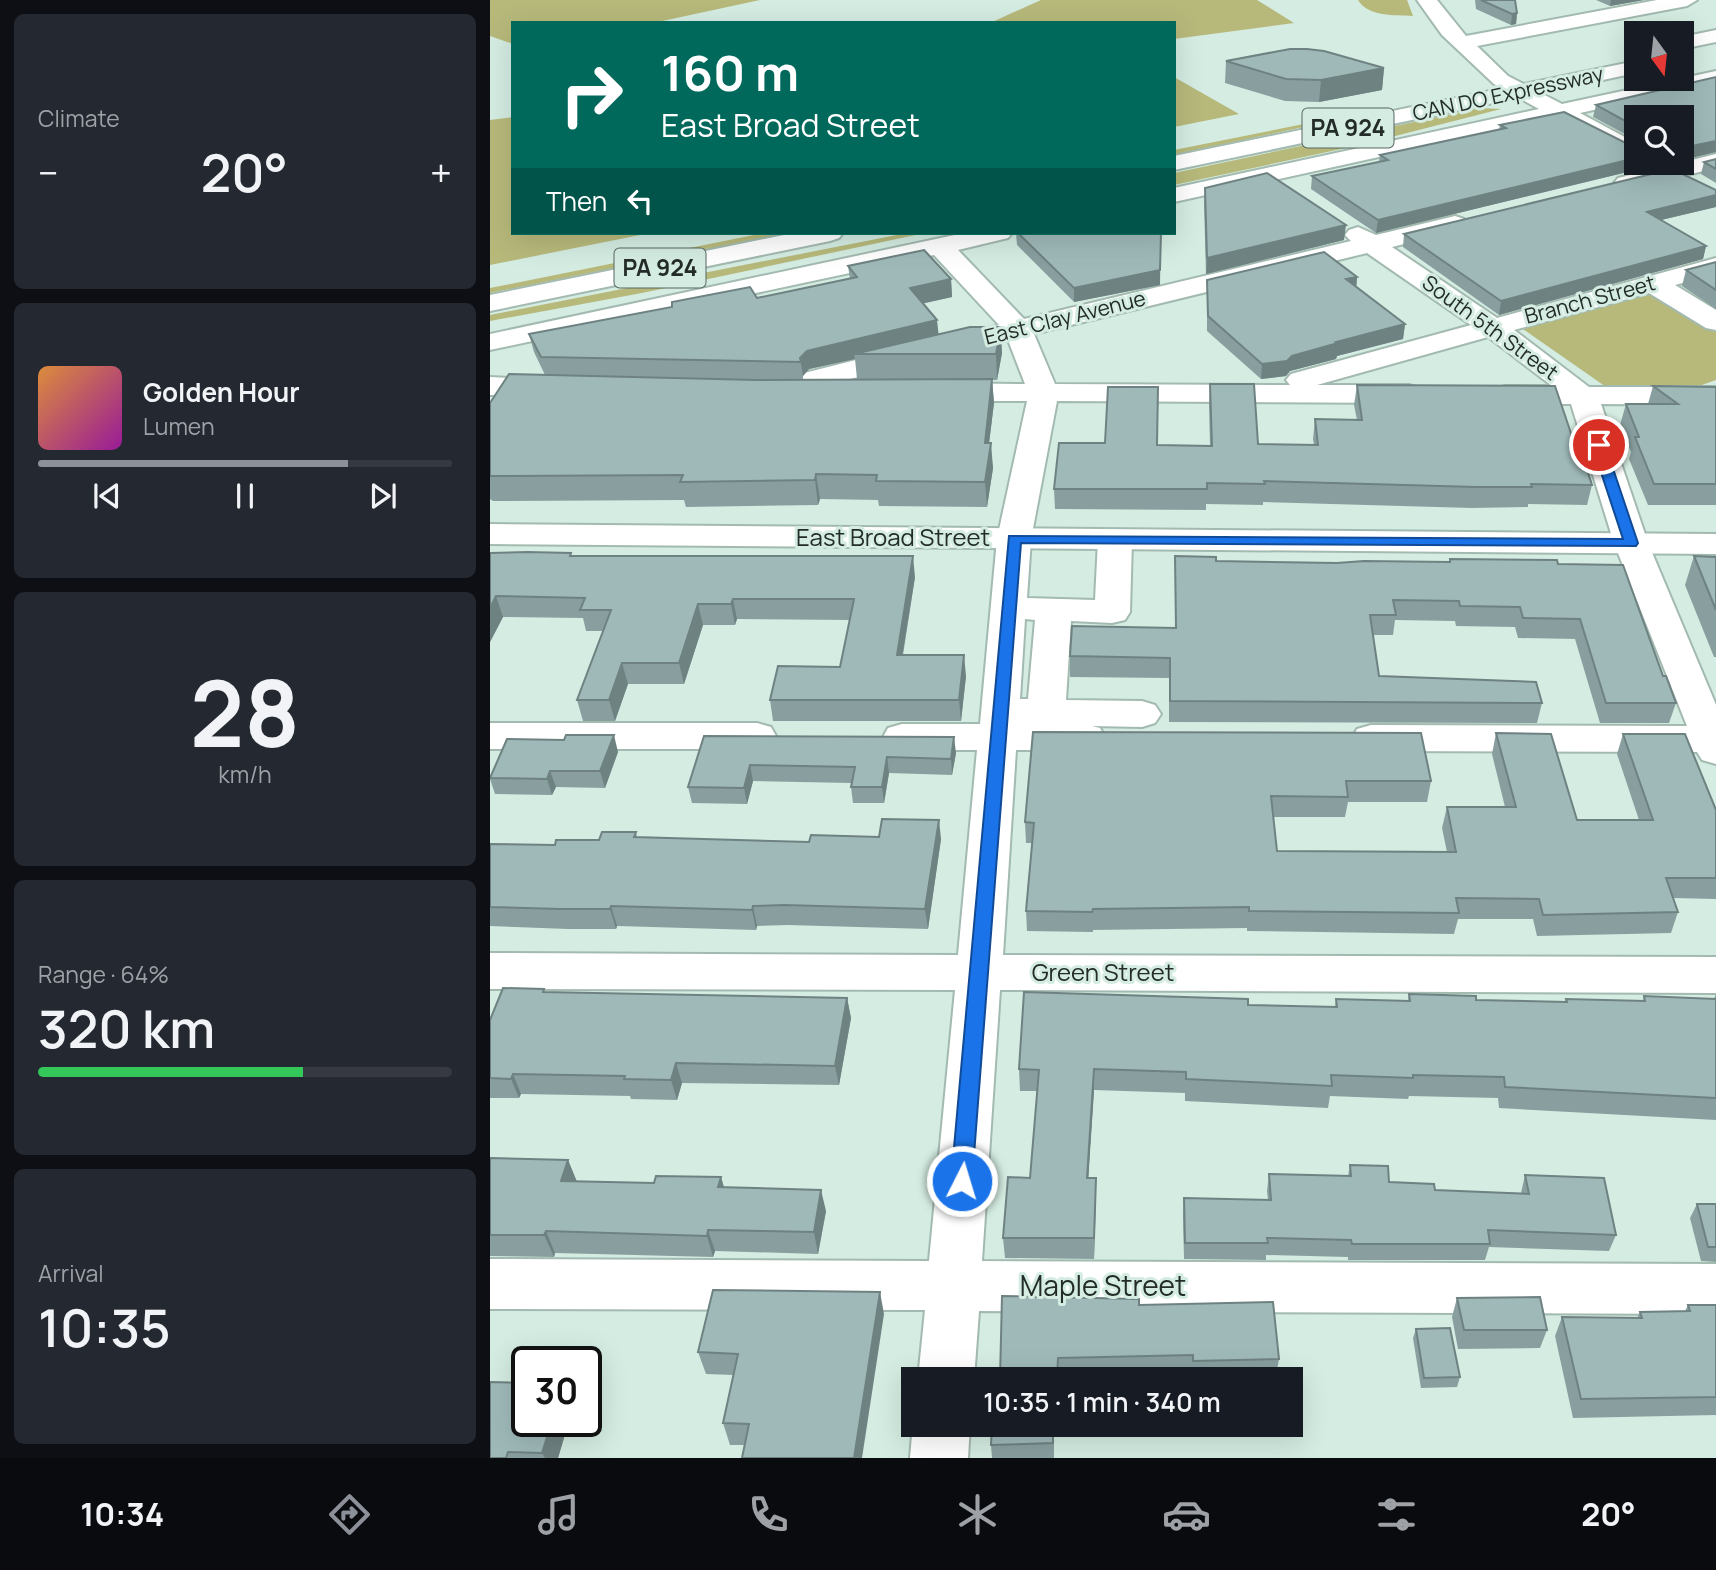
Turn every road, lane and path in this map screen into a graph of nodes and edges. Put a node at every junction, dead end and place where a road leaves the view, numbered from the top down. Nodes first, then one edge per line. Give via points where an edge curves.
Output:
1 (1427, 0) edge
2 (1687, 0) edge
3 (1716, 36) edge
4 (1694, 41) edge
5 (1462, 43) junction
6 (1716, 52) edge
7 (1624, 56) edge
8 (1694, 56) edge
9 (1624, 69) edge
10 (1716, 76) edge
11 (1511, 85) junction
12 (1559, 111) junction
13 (1176, 144) edge
14 (1624, 146) edge
15 (1716, 161) edge
16 (1176, 163) edge
17 (1694, 164) edge
18 (1268, 174) junction
19 (1642, 175) edge
20 (1679, 175) edge
21 (1607, 188) edge
22 (1705, 189) edge
23 (1291, 190) edge
24 (1176, 195) edge
25 (1476, 219) edge
26 (1336, 221) edge
27 (722, 235) edge
28 (821, 235) edge
29 (990, 235) edge
30 (1371, 244) junction
31 (940, 246) junction
32 (1716, 266) edge
33 (490, 282) edge
34 (1652, 283) junction
35 (490, 303) edge
36 (1716, 322) edge
37 (1491, 327) junction
38 (1018, 330) junction
39 (503, 340) edge
40 (964, 343) edge
41 (936, 349) edge
42 (490, 384) edge
43 (584, 388) edge
44 (1261, 391) junction
45 (1044, 393) junction
46 (1583, 396) junction
47 (1716, 396) edge
48 (490, 534) edge
49 (1014, 539) junction
50 (1115, 540) junction
51 (1631, 543) junction
52 (1716, 544) edge
53 (1008, 608) junction
54 (1054, 610) junction
55 (1046, 712) junction
56 (999, 724) junction
57 (490, 736) edge
58 (792, 736) edge
59 (861, 737) edge
60 (1334, 738) edge
61 (1714, 743) edge
62 (490, 971) edge
63 (979, 973) junction
64 (1716, 975) edge
65 (490, 1284) edge
66 (953, 1286) junction
67 (1716, 1289) edge
68 (947, 1367) edge
69 (941, 1437) edge
70 (939, 1458) edge

1 - 5 main road
2 - 5 main road
3 - 4 main road
5 - 11 main road
6 - 8 main road
7 - 11 main road, CAN DO Expressway / PA 924
9 - 11 main road, CAN DO Expressway / PA 924
10 - 12 main road
11 - 12 main road
11 - 13 main road, CAN DO Expressway / PA 924
11 - 16 main road, CAN DO Expressway / PA 924
12 - 14 main road
12 - 18 main road
15 - 17 main road
18 - 23 main road
18 - 24 main road
19 - 21 main road
20 - 22 main road
25 - 30 main road, East Clay Avenue
26 - 30 main road, South 5th Street
27 - 33 main road, PA 924
28 - 35 main road, PA 924
29 - 31 main road
30 - 37 main road, South 5th Street
30 - 38 main road, East Clay Avenue
31 - 38 main road
31 - 39 main road
32 - 34 main road, Branch Street
34 - 36 main road
34 - 37 main road, Branch Street
37 - 44 main road, Branch Street
37 - 46 main road, South 5th Street
38 - 40 main road, East Clay Avenue
38 - 45 main road
39 - 42 main road
41 - 45 main road via 747,392
42 - 43 main road
44 - 45 main road
44 - 46 main road
45 - 49 main road
46 - 47 main road
46 - 51 main road, South 5th Street
48 - 49 main road, East Broad Street
49 - 50 main road, East Broad Street
49 - 53 main road
50 - 51 main road, East Broad Street
50 - 54 main road via 1112,612
51 - 52 main road, East Broad Street
51 - 61 main road, South 5th Street
53 - 54 main road
53 - 56 main road
54 - 55 main road
55 - 56 main road
55 - 56 main road via 1154,726
56 - 59 main road
56 - 63 main road
57 - 58 main road
60 - 61 main road
62 - 63 main road, Green Street
63 - 64 main road, Green Street
63 - 66 main road
65 - 66 main road, Maple Street
66 - 67 main road, Maple Street
66 - 68 main road
69 - 70 main road

